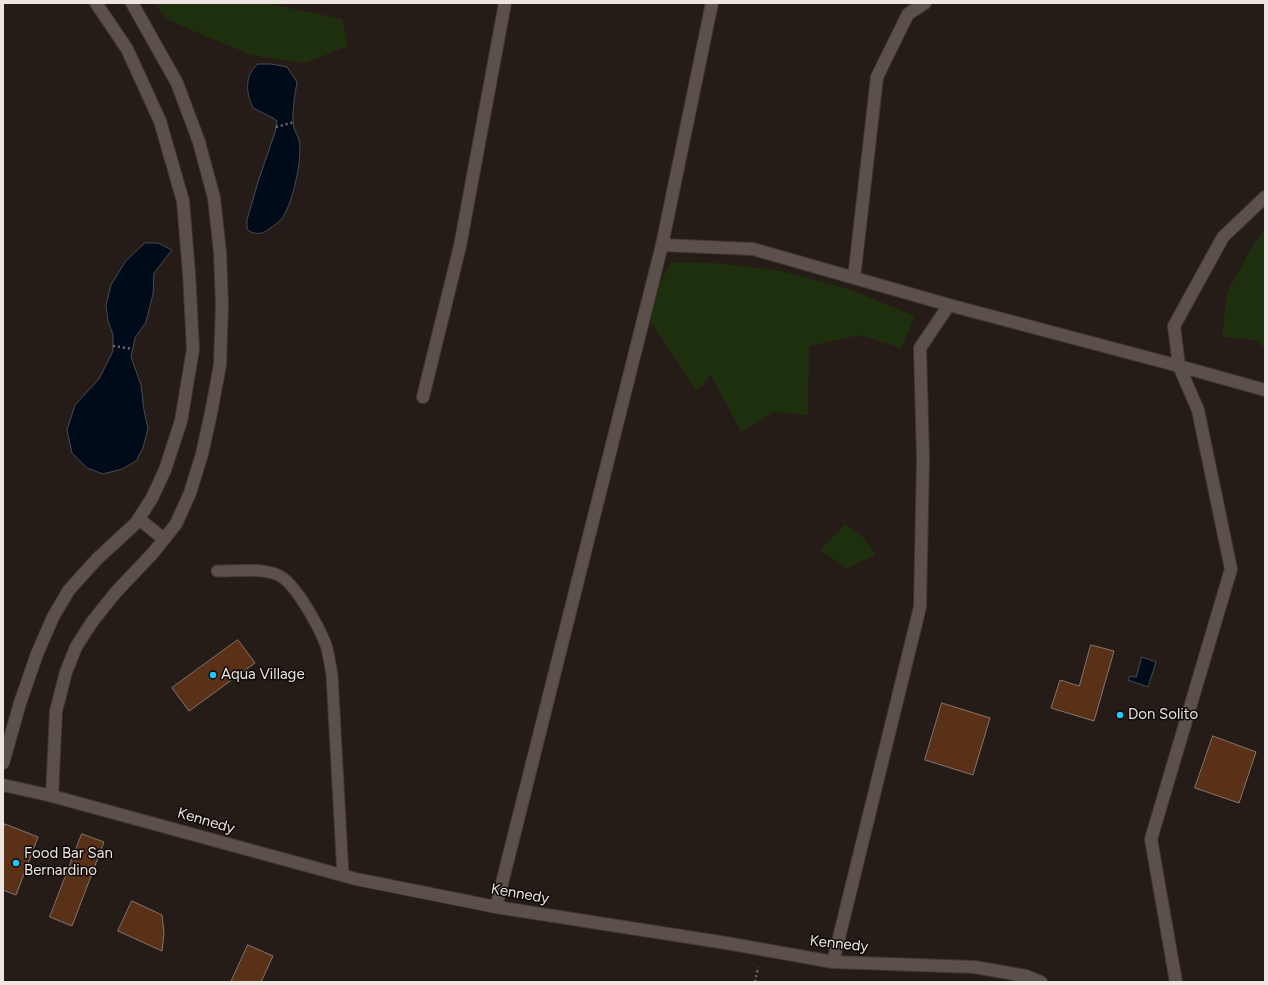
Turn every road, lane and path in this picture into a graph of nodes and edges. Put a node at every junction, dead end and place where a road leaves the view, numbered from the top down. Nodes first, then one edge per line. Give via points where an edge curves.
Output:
1 (96, 3) edge
2 (132, 3) edge
3 (505, 3) edge
4 (712, 3) edge
5 (925, 3) edge
6 (294, 122) dead end
7 (276, 127) dead end
8 (1265, 197) edge
9 (662, 245) junction
10 (854, 278) junction
11 (949, 305) junction
12 (113, 346) dead end
13 (133, 349) dead end
14 (1180, 366) junction
15 (1265, 390) edge
16 (423, 397) dead end
17 (139, 519) junction
18 (164, 539) junction
19 (217, 571) dead end
20 (3, 763) edge
21 (3, 785) edge
22 (52, 796) junction
23 (343, 876) junction
24 (496, 907) junction
25 (833, 962) junction
26 (1041, 982) edge
27 (1176, 982) edge

1 - 17 street via 127,49 160,121 183,201 193,349 181,421 168,463
2 - 18 street via 177,83 199,142 214,198 220,252 220,365 212,413 190,493 176,524
3 - 16 street via 460,246
4 - 9 street
5 - 10 street via 908,14 877,77
6 - 7 path
8 - 14 street via 1223,237 1174,326
9 - 10 street via 753,249
9 - 24 street
10 - 11 street
11 - 14 street
11 - 25 street via 920,348 923,458 920,607
12 - 13 path
14 - 15 street
14 - 27 street via 1198,410 1231,569 1151,839
17 - 18 street
17 - 20 street via 97,559 70,590 53,617 20,702
18 - 22 street via 116,592 76,647 66,672 56,711
19 - 23 lane via 264,571 279,575 293,587 312,616 326,645 332,675
21 - 22 street, Kennedy
22 - 23 street, Kennedy
23 - 24 street, Kennedy
24 - 25 street, Kennedy
25 - 26 street, Kennedy via 974,967 1026,976

